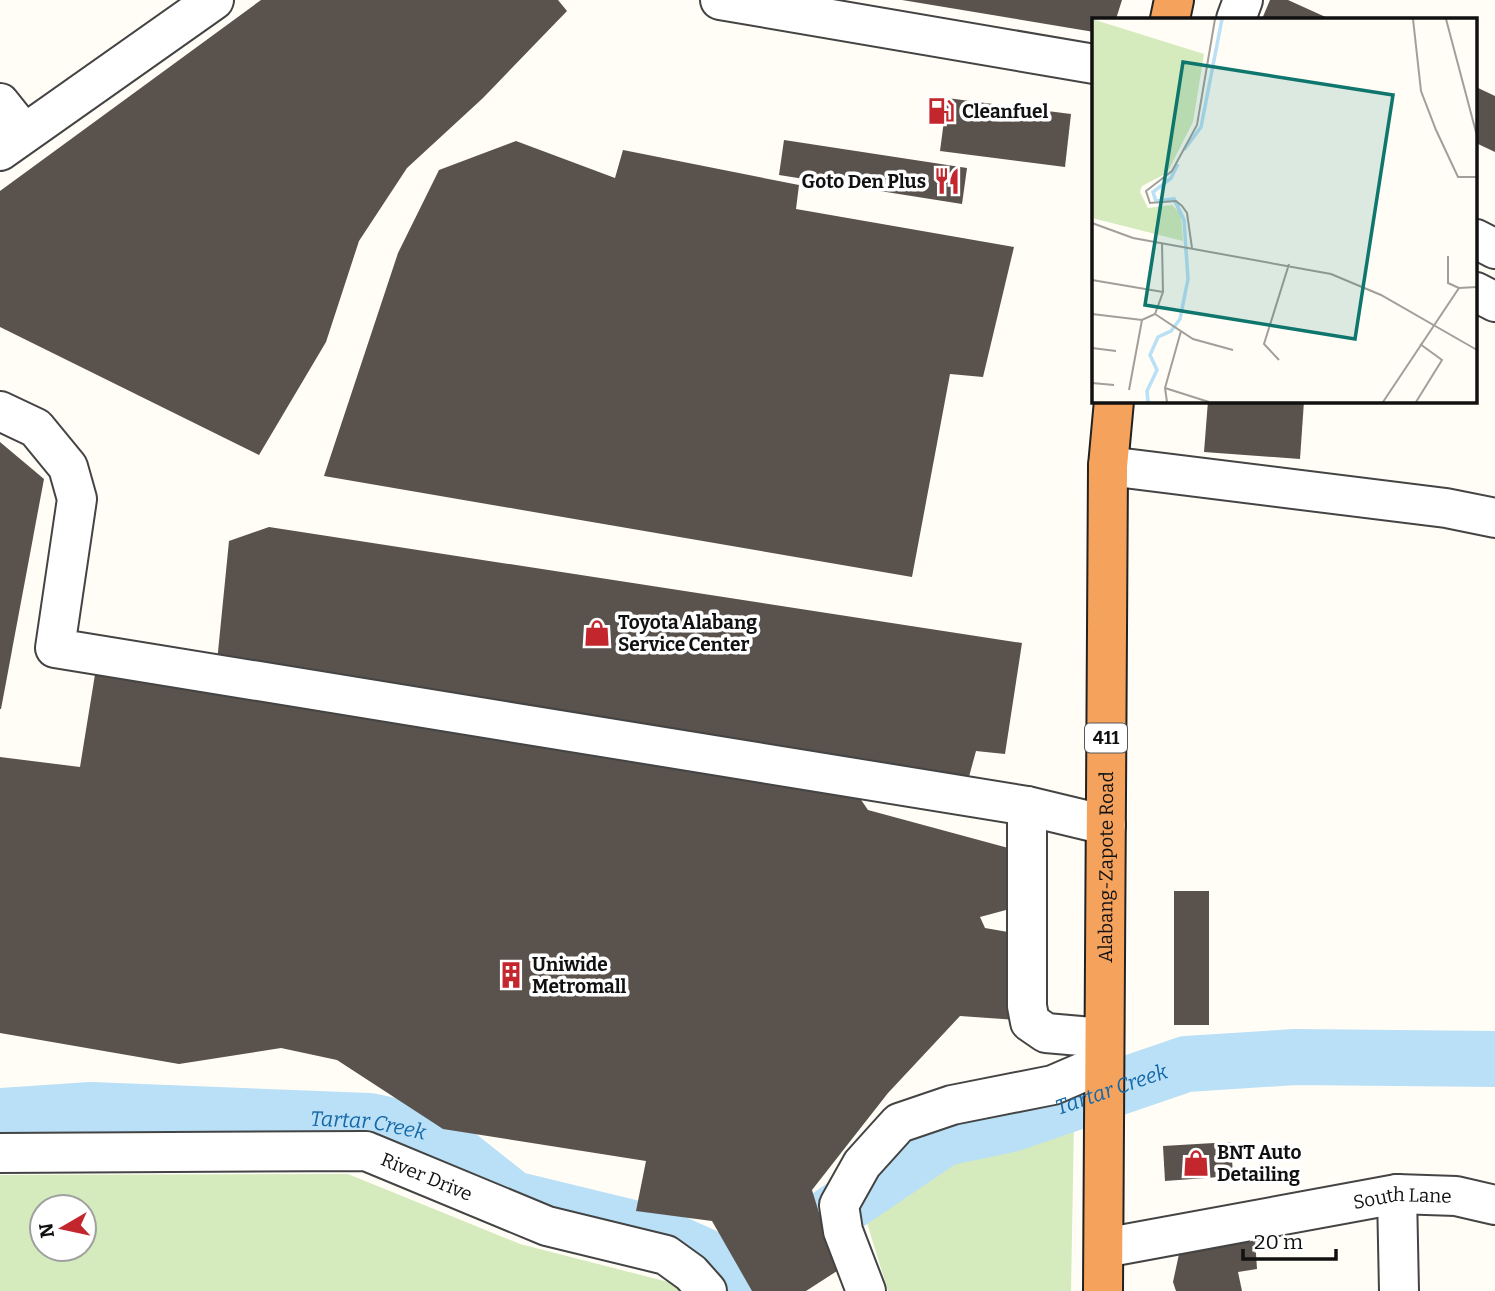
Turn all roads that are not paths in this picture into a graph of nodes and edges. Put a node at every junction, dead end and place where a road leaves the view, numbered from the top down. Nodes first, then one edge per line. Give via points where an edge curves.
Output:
1 (214, 0) edge
2 (720, 0) edge
3 (1174, 0) edge
4 (1243, 0) edge
5 (1170, 18) edge
6 (1236, 18) edge
7 (1092, 64) edge
8 (0, 103) edge
9 (12, 142) edge
10 (1478, 240) edge
11 (1495, 249) edge
12 (1478, 293) edge
13 (1495, 302) edge
14 (1114, 402) edge
15 (0, 411) edge
16 (1108, 466) junction
17 (1495, 518) edge
18 (1027, 806) junction
19 (1107, 825) junction
20 (1104, 1059) junction
21 (0, 1153) edge
22 (1397, 1194) junction
23 (1495, 1205) edge
24 (1104, 1248) junction
25 (707, 1291) edge
26 (866, 1291) edge
27 (1103, 1291) edge
28 (1399, 1291) edge

1 - 9 street
2 - 7 street
3 - 5 highway
4 - 6 street
8 - 9 street
10 - 11 street
12 - 13 street
14 - 16 highway, Alabang-Zapote Road / 411
15 - 18 street via 36,428 68,467 77,499 55,648
16 - 17 street
16 - 19 highway, Alabang-Zapote Road / 411
18 - 19 street
18 - 20 street via 1030,1022
19 - 20 highway, Alabang-Zapote Road / 411
20 - 24 highway, Alabang-Zapote Road / 411
20 - 26 street via 1053,1085 952,1105 900,1123 862,1164 839,1205 843,1231
21 - 25 street, River Drive via 366,1151 547,1226 666,1255
22 - 23 street, South Lane via 1456,1196
22 - 24 street, South Lane
22 - 28 street
24 - 27 highway, Alabang-Zapote Road / 411

